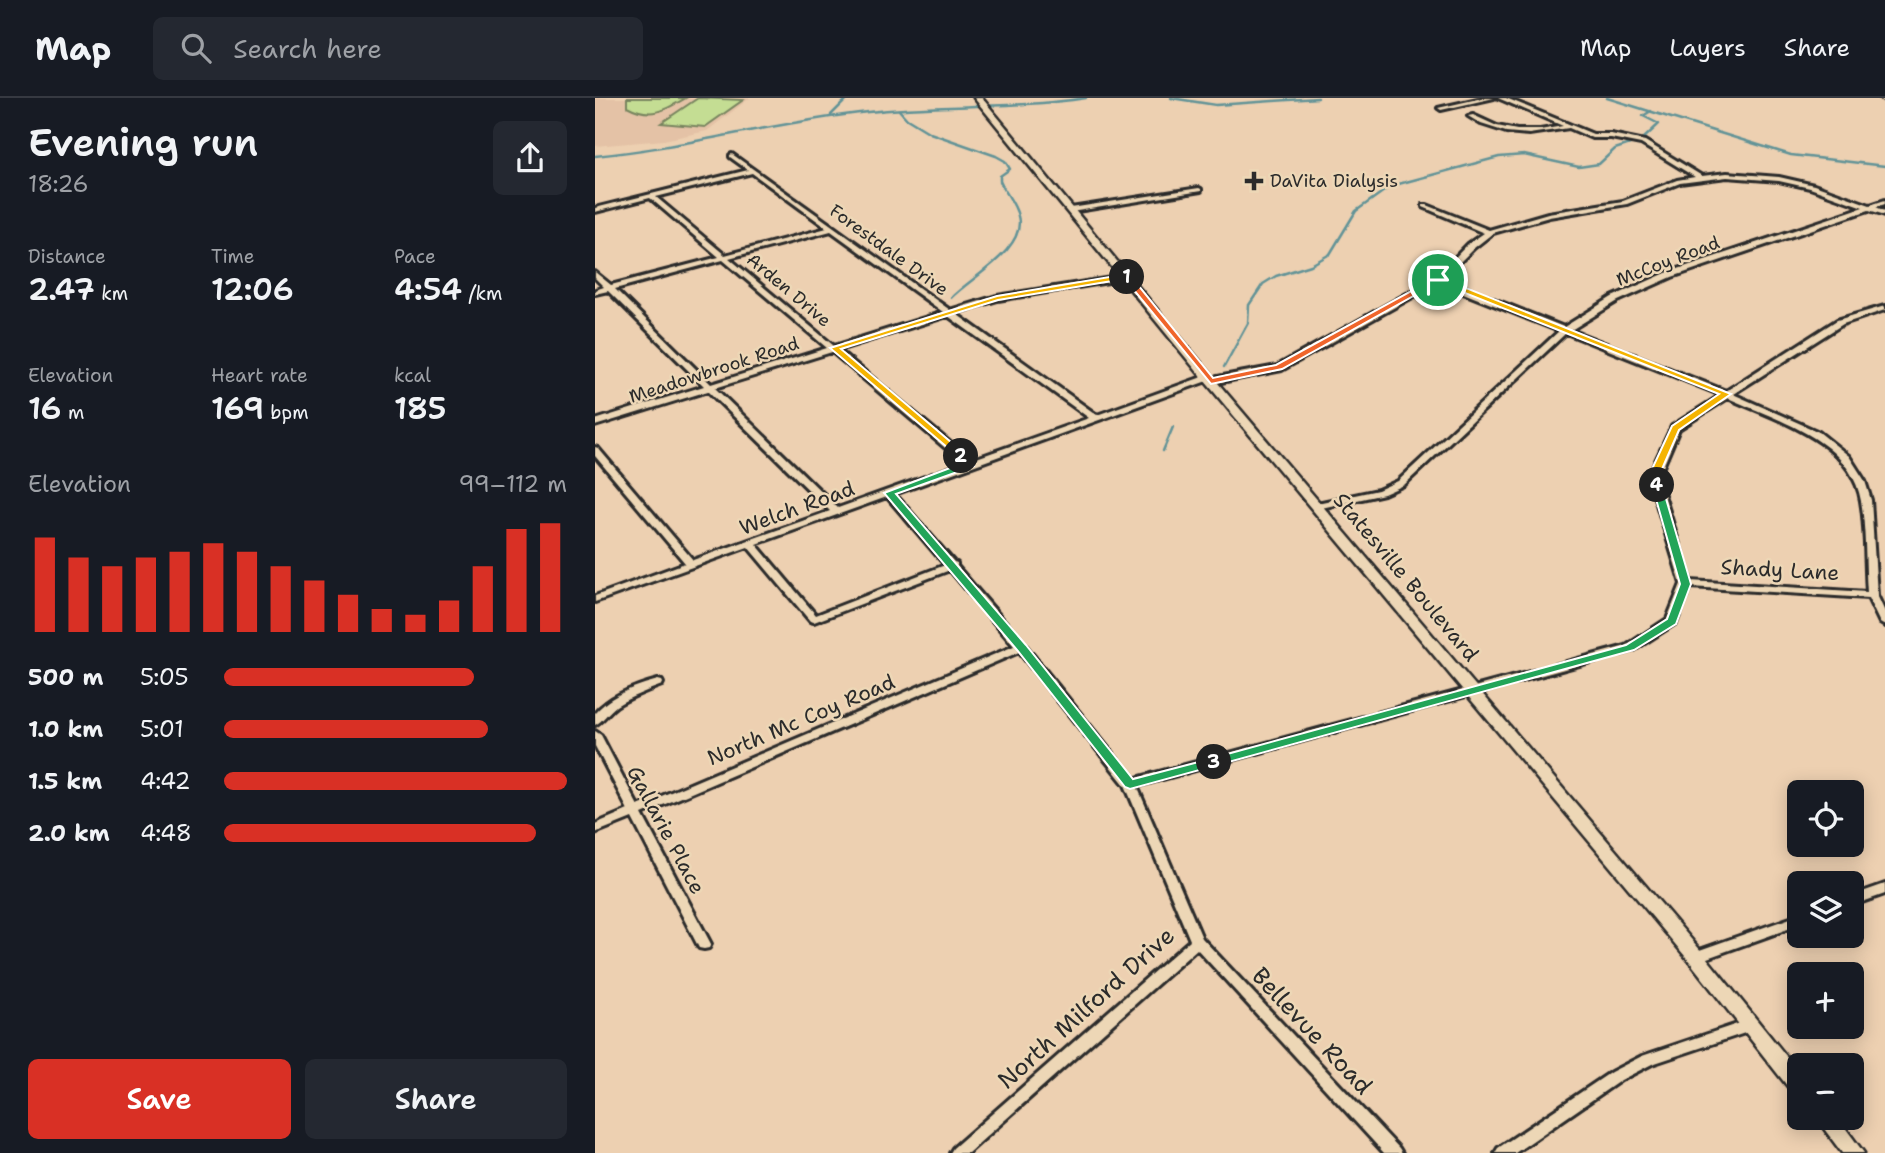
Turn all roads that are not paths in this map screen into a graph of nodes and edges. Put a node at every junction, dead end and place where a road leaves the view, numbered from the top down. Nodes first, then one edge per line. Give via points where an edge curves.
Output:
1 (1491, 98) edge
2 (1501, 98) edge
3 (980, 101) edge
4 (1441, 108) dead end
5 (1471, 116) dead end
6 (1567, 127) junction
7 (732, 156) dead end
8 (753, 171) junction
9 (1699, 177) junction
10 (1199, 190) dead end
11 (651, 196) junction
12 (1885, 202) edge
13 (1425, 206) dead end
14 (1869, 207) junction
15 (595, 210) edge
16 (1071, 210) junction
17 (1885, 214) edge
18 (832, 228) junction
19 (1490, 233) junction
20 (725, 257) junction
21 (595, 274) edge
22 (1127, 277) junction
23 (1438, 280) junction
24 (610, 288) junction
25 (595, 292) edge
26 (1885, 308) edge
27 (949, 313) junction
28 (1565, 330) junction
29 (834, 348) junction
30 (1209, 380) junction
31 (711, 387) junction
32 (1726, 394) junction
33 (1095, 418) junction
34 (595, 424) edge
35 (596, 452) edge
36 (970, 464) junction
37 (889, 493) junction
38 (1317, 506) junction
39 (836, 512) junction
40 (750, 543) junction
41 (691, 564) junction
42 (953, 565) junction
43 (1686, 584) junction
44 (1872, 595) junction
45 (595, 599) edge
46 (1885, 623) edge
47 (1021, 647) junction
48 (658, 683) dead end
49 (1475, 692) junction
50 (595, 721) edge
51 (595, 735) edge
52 (1130, 784) junction
53 (635, 812) junction
54 (595, 829) edge
55 (1885, 889) edge
56 (1864, 896) edge
57 (1787, 924) edge
58 (1196, 941) junction
59 (704, 944) dead end
60 (1696, 957) junction
61 (1749, 1026) junction
62 (1787, 1072) edge
63 (1836, 1130) edge
64 (958, 1153) edge
65 (1394, 1153) edge
66 (1503, 1153) edge
67 (1854, 1153) edge

1 - 4 street
2 - 6 street
3 - 16 main road, Statesville Boulevard
5 - 6 street via 1496,130 1513,133
6 - 9 street via 1592,136 1643,142
7 - 8 street, Forestdale Drive
8 - 11 street
8 - 18 street, Forestdale Drive
9 - 14 street via 1779,179
9 - 19 street via 1661,186 1625,203 1548,215
10 - 16 street
11 - 15 street
11 - 20 street, Arden Drive
12 - 14 street, McCoy Road
13 - 19 street
14 - 17 street
14 - 28 street, McCoy Road via 1641,286
16 - 22 main road, Statesville Boulevard
18 - 20 street
18 - 27 street, Forestdale Drive
19 - 23 street, Welch Road
20 - 24 street
20 - 29 street, Arden Drive
21 - 24 street
22 - 27 street, Meadowbrook Road via 997,298
22 - 30 main road, Statesville Boulevard
23 - 28 street
23 - 30 street, Welch Road via 1279,368
24 - 25 street
24 - 31 street
26 - 32 street via 1840,322
27 - 29 street, Meadowbrook Road
27 - 33 street, Forestdale Drive
28 - 32 street
28 - 38 street, McCoy Road via 1401,483
29 - 31 street, Meadowbrook Road
29 - 36 street, Arden Drive
30 - 33 street, Welch Road
30 - 38 main road, Statesville Boulevard
31 - 34 street, Meadowbrook Road
31 - 39 street
32 - 43 street via 1675,428 1657,469 1657,488
32 - 44 street via 1816,434 1853,468 1866,500
33 - 36 street, Welch Road
35 - 41 street
36 - 37 street, Welch Road
37 - 39 street, Welch Road
37 - 42 street, North Milford Drive
38 - 49 main road, Statesville Boulevard
39 - 40 street, Welch Road
40 - 41 street, Welch Road
40 - 42 street via 814,619
41 - 45 street, Welch Road
42 - 47 street, North Milford Drive
43 - 44 street, Shady Lane
43 - 49 street via 1672,621 1630,648
44 - 46 street
47 - 52 street, North Milford Drive
47 - 53 street, North Mc Coy Road
48 - 50 street via 621,698
49 - 52 street
49 - 60 main road, Statesville Boulevard
51 - 53 street, Gallarie Place
52 - 58 street, North Milford Drive
53 - 54 street, North Mc Coy Road
53 - 59 street, Gallarie Place
55 - 56 street
57 - 60 street
58 - 64 street, North Milford Drive
58 - 65 street, Bellevue Road
60 - 61 main road, Statesville Boulevard
61 - 62 main road, Statesville Boulevard
61 - 66 street via 1647,1059
63 - 67 main road

